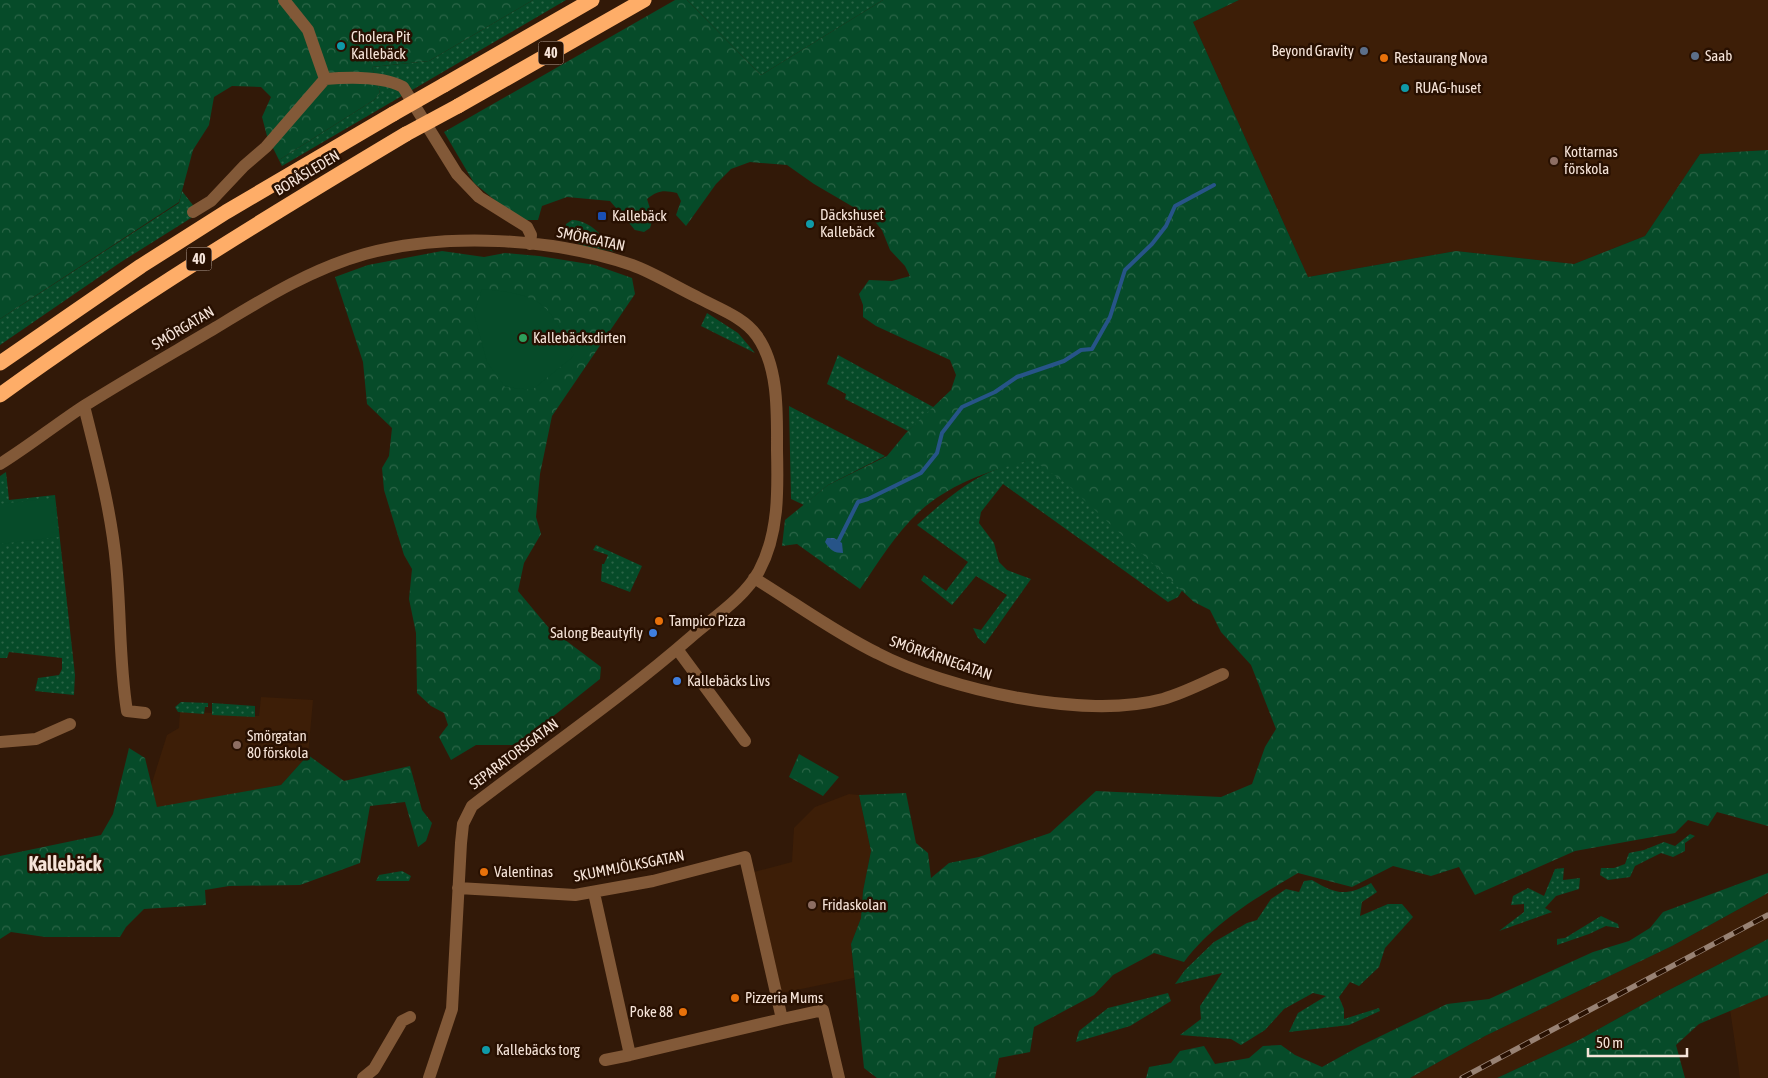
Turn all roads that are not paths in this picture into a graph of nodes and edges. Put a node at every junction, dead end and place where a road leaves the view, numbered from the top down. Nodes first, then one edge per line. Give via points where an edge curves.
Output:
1 (284, 0) edge
2 (592, 0) edge
3 (644, 0) edge
4 (325, 79) junction
5 (193, 212) dead end
6 (530, 244) junction
7 (0, 363) edge
8 (0, 395) edge
9 (84, 406) junction
10 (0, 464) edge
11 (754, 578) junction
12 (678, 649) junction
13 (1222, 674) dead end
14 (145, 713) dead end
15 (70, 724) dead end
16 (745, 741) dead end
17 (0, 742) edge
18 (458, 888) junction
19 (594, 893) junction
20 (410, 1017) dead end
21 (782, 1019) junction
22 (630, 1055) junction
23 (606, 1060) dead end
24 (363, 1078) edge
25 (429, 1078) edge
26 (839, 1078) edge

1 - 4 street via 308,30
2 - 7 highway, BORÅSLEDEN / 40, bridge via 211,221
3 - 8 highway, BORÅSLEDEN / 40, bridge via 406,134 162,283
4 - 5 street via 266,147 210,201
4 - 6 street via 373,80 403,88 457,174 478,197 527,227 531,235
6 - 9 street, SMÖRGATAN via 439,242 368,253 340,262 279,290
6 - 11 street, SMÖRGATAN via 594,255 640,268 728,313 756,334 773,378 778,494 772,536
9 - 10 street, SMÖRGATAN
9 - 14 street via 116,562 127,711
11 - 12 street, SMÖRGATAN via 736,599
11 - 13 street, SMÖRKÄRNEGATAN via 877,654 936,677 1000,695 1077,704 1130,704 1162,699
12 - 16 street
12 - 18 street, SEPARATORSGATAN via 472,806 463,824
15 - 17 street via 36,739
18 - 19 street, SKUMMJÖLKSGATAN via 526,894
18 - 25 street, SEPARATORSGATAN via 452,1009
19 - 21 street, SKUMMJÖLKSGATAN via 745,857
19 - 22 street
20 - 24 street via 402,1021 374,1069
21 - 22 street
21 - 26 street via 823,1010
22 - 23 street

